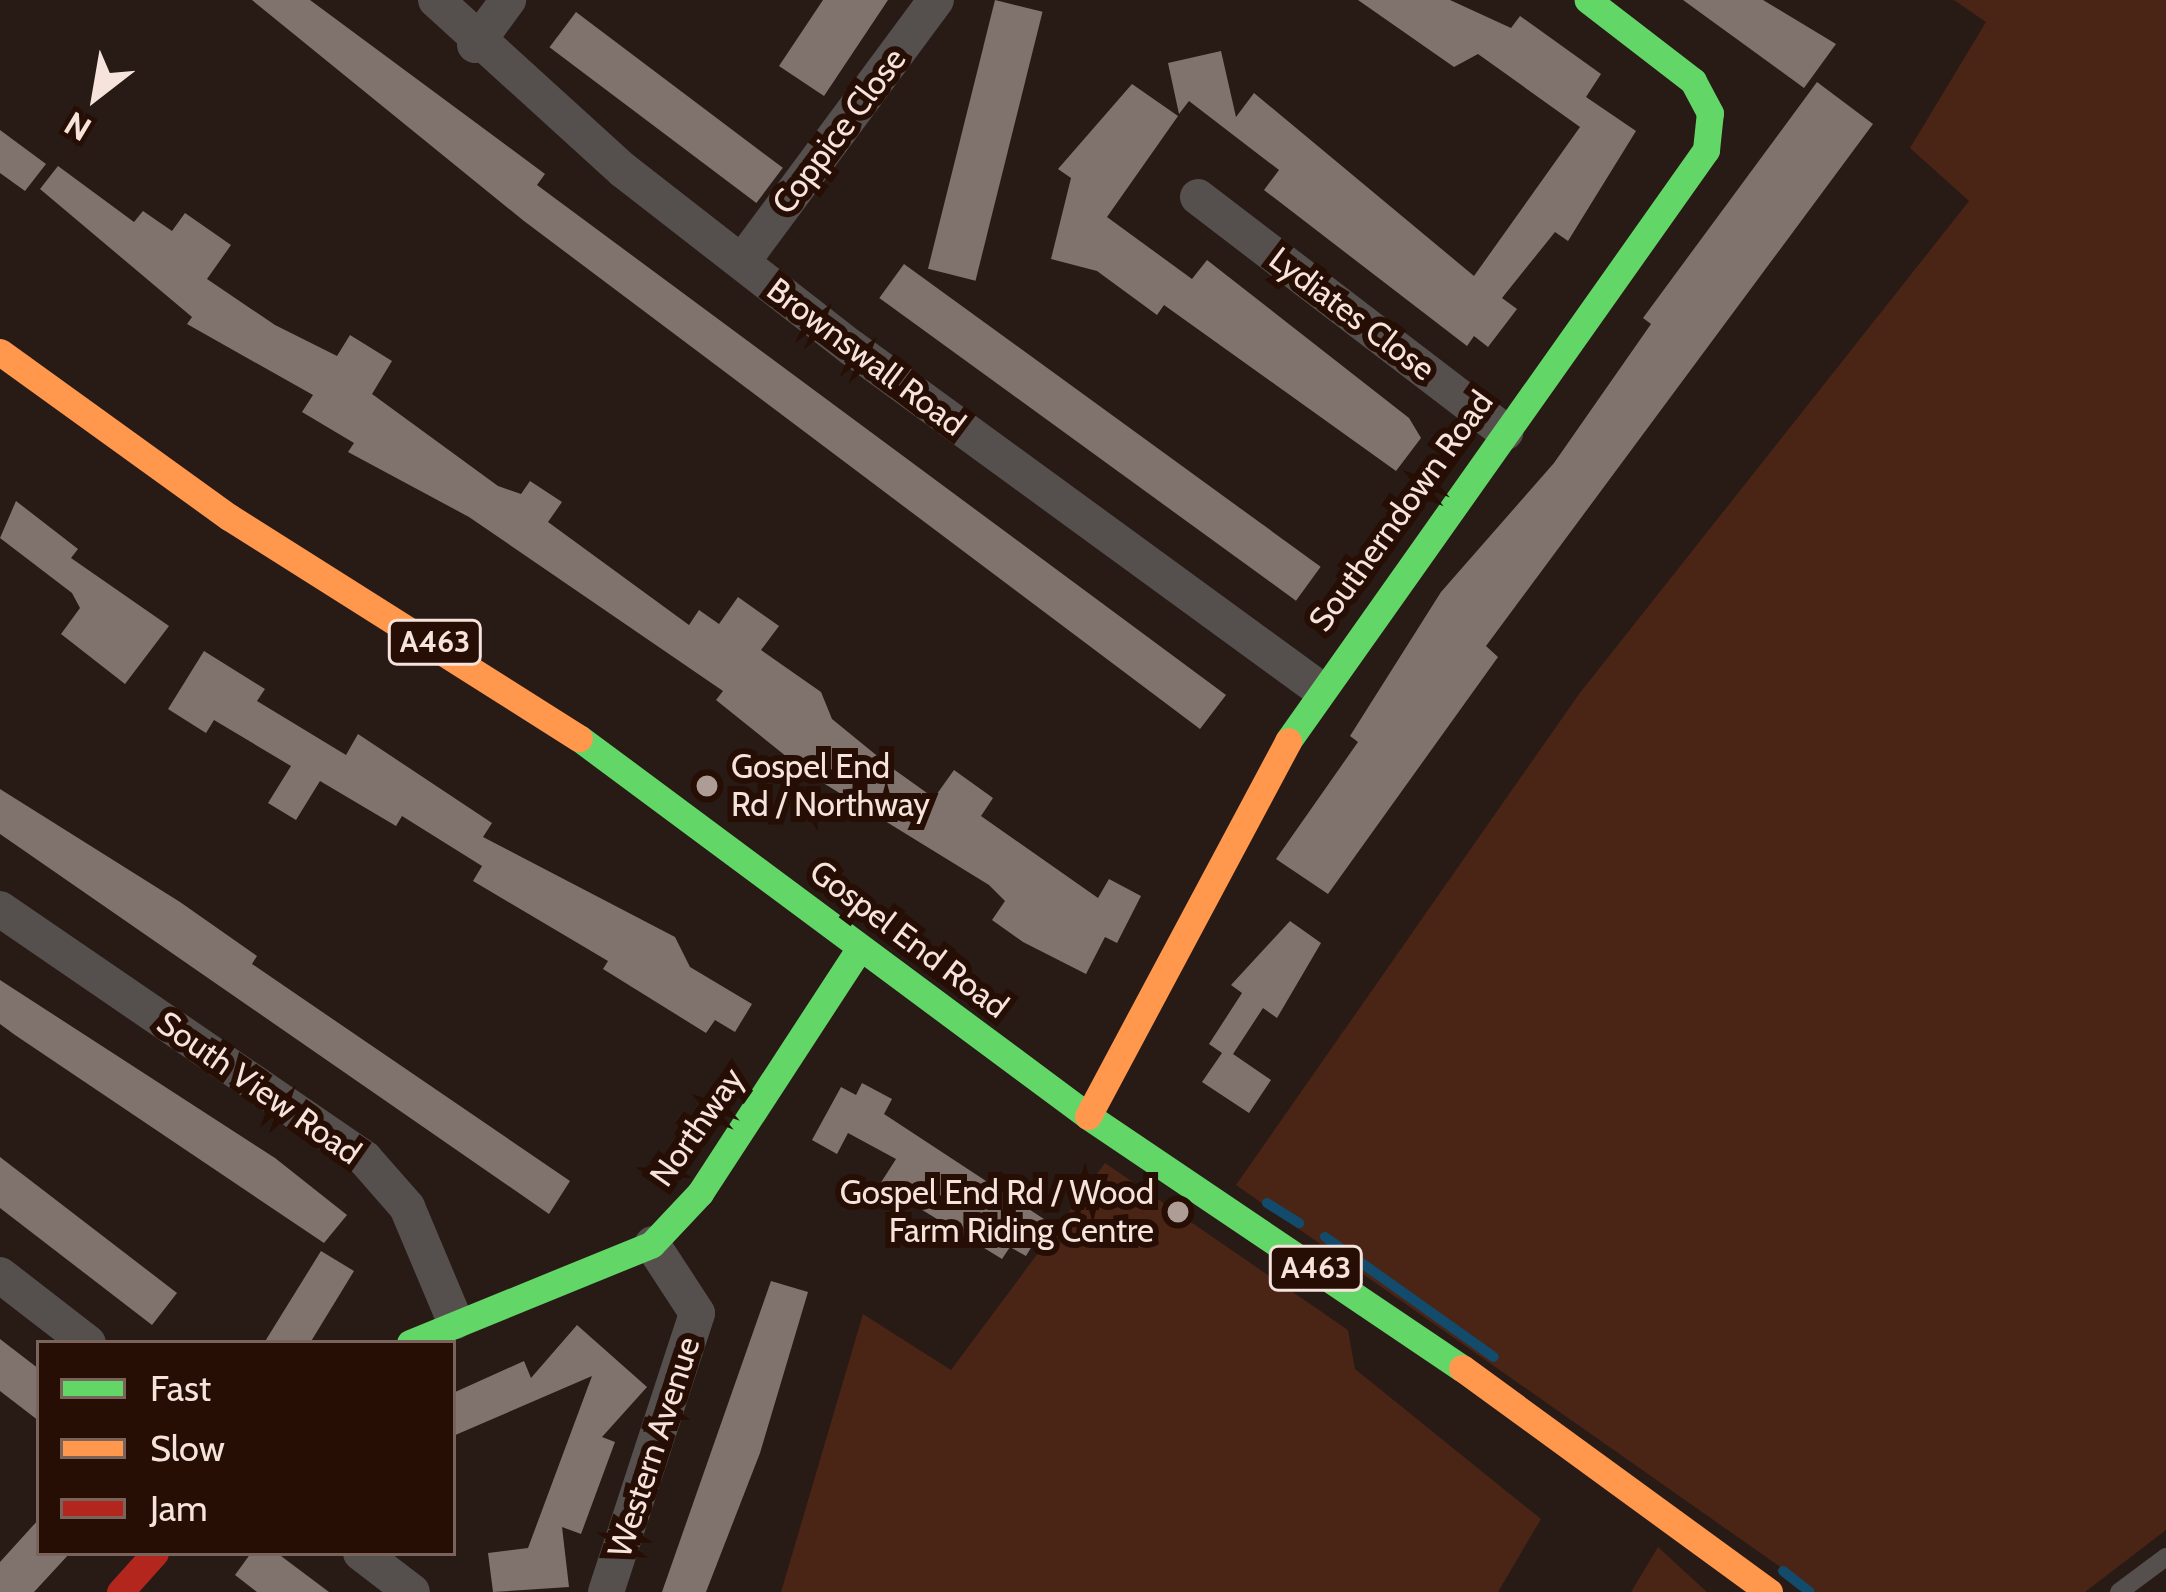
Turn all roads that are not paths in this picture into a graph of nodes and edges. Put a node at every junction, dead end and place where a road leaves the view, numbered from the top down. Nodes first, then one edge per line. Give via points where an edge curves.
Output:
1 (436, 0) edge
2 (508, 0) edge
3 (936, 0) edge
4 (1588, 0) edge
5 (475, 45) junction
6 (1198, 197) dead end
7 (742, 262) junction
8 (0, 352) edge
9 (1505, 432) junction
10 (1317, 686) junction
11 (0, 909) edge
12 (860, 948) junction
13 (1088, 1116) junction
14 (652, 1244) junction
15 (0, 1275) edge
16 (455, 1322) junction
17 (84, 1340) edge
18 (416, 1340) edge
19 (152, 1556) edge
20 (365, 1556) edge
21 (2166, 1557) edge
22 (120, 1592) edge
23 (412, 1592) edge
24 (606, 1592) edge
25 (1769, 1592) edge
26 (2119, 1592) edge

1 - 5 street, Brownswall Road
2 - 5 street
3 - 7 street, Coppice Close
4 - 9 main road, Southerndown Road via 1694,81 1710,113 1706,150
5 - 7 street, Brownswall Road
6 - 9 street, Lydiates Close
7 - 10 street, Brownswall Road
8 - 12 main road, Gospel End Road / A463 via 229,517 555,720
9 - 10 main road, Southerndown Road
10 - 13 main road, Southerndown Road
11 - 16 street, South View Road via 365,1159 407,1207
12 - 13 main road, Gospel End Road / A463
12 - 14 main road, Northway via 700,1193
13 - 25 main road, Gospel End Road / A463 via 1580,1448
14 - 16 main road, Northway
14 - 24 street, Western Avenue via 697,1313
15 - 17 street
16 - 18 main road, Northway
19 - 22 main road
20 - 23 street
21 - 26 lane

